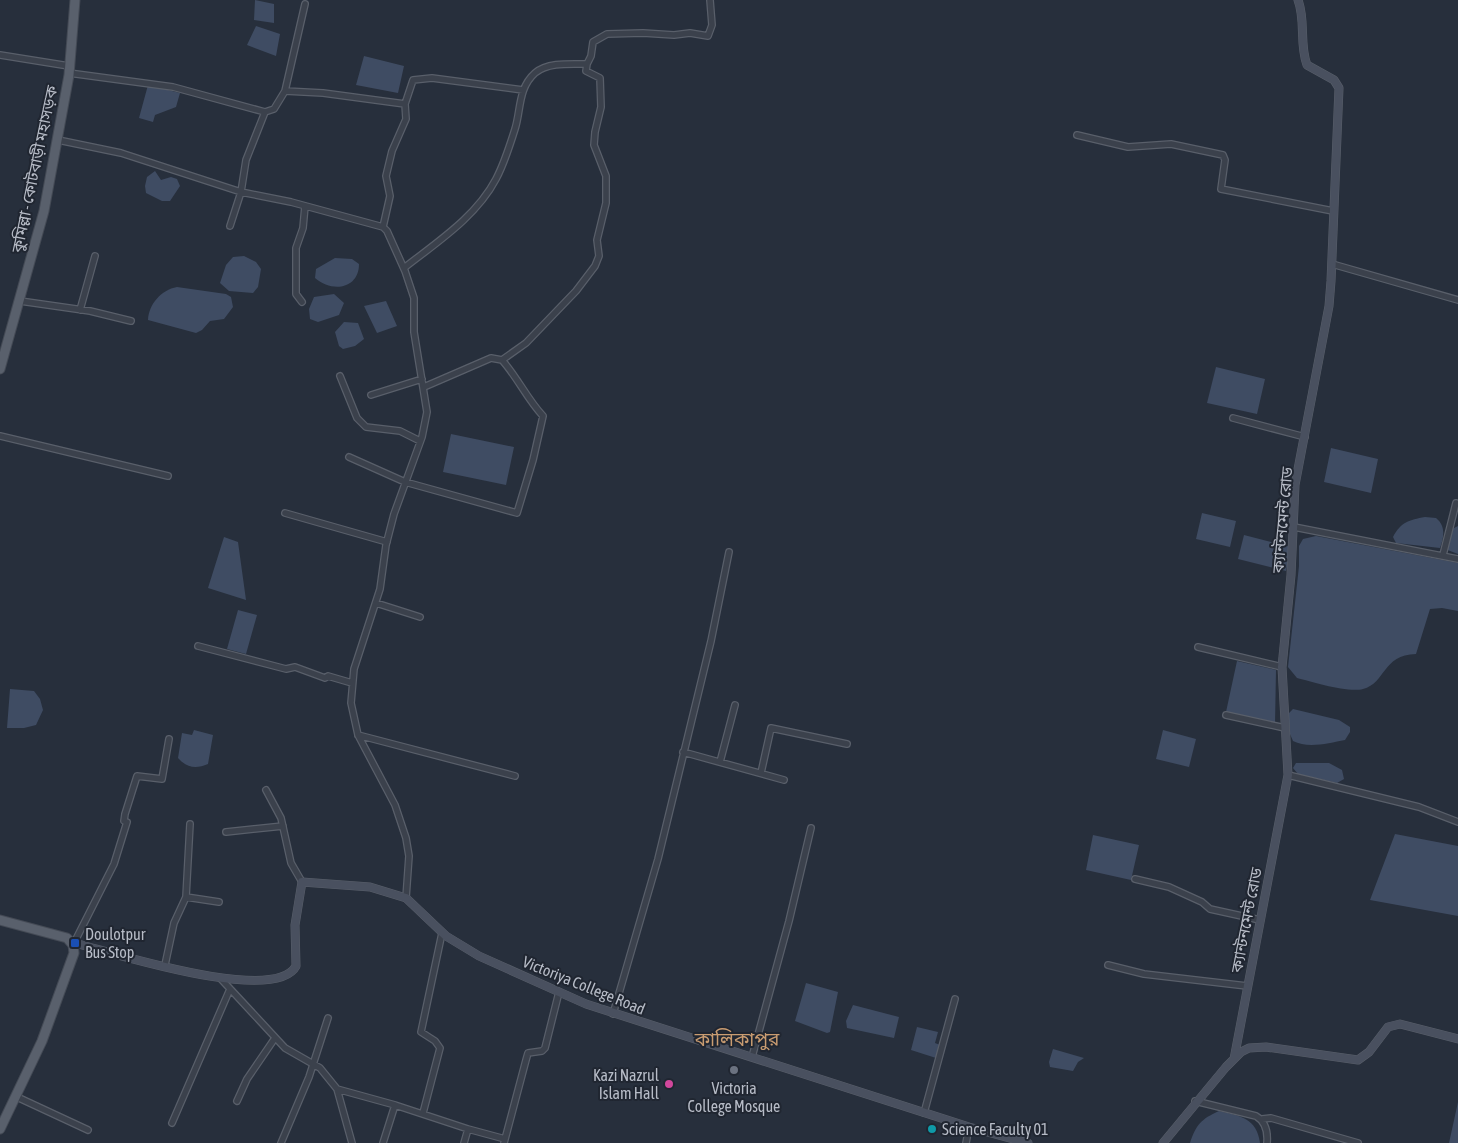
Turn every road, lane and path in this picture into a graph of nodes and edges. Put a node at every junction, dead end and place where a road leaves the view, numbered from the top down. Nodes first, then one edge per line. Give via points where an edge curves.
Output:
1 (75, 0) edge
2 (710, 0) edge
3 (1298, 0) edge
4 (305, 4) dead end
5 (0, 55) edge
6 (586, 64) junction
7 (69, 70) junction
8 (523, 90) junction
9 (284, 92) junction
10 (405, 104) junction
11 (265, 112) junction
12 (1077, 135) dead end
13 (58, 140) junction
14 (241, 192) junction
15 (305, 206) junction
16 (1333, 211) junction
17 (230, 226) dead end
18 (383, 227) junction
19 (95, 256) dead end
20 (1332, 264) junction
21 (404, 268) junction
22 (1458, 300) edge
23 (20, 301) junction
24 (302, 302) dead end
25 (80, 310) junction
26 (131, 321) dead end
27 (502, 360) junction
28 (0, 370) edge
29 (340, 376) dead end
30 (422, 379) junction
31 (424, 386) junction
32 (371, 395) dead end
33 (1233, 418) dead end
34 (0, 436) edge
35 (1306, 437) junction
36 (420, 441) junction
37 (349, 457) dead end
38 (168, 476) dead end
39 (405, 482) junction
40 (1456, 503) dead end
41 (285, 513) dead end
42 (1294, 527) junction
43 (387, 542) junction
44 (729, 552) dead end
45 (1443, 555) junction
46 (1458, 559) edge
47 (376, 603) junction
48 (420, 617) dead end
49 (198, 646) dead end
50 (1198, 647) dead end
51 (1282, 667) junction
52 (352, 683) junction
53 (735, 705) dead end
54 (1226, 715) dead end
55 (1285, 728) junction
56 (358, 735) junction
57 (168, 739) dead end
58 (847, 744) dead end
59 (683, 752) junction
60 (720, 762) junction
61 (761, 773) junction
62 (515, 776) dead end
63 (1288, 776) junction
64 (784, 780) dead end
65 (266, 790) dead end
66 (1458, 822) edge
67 (190, 824) dead end
68 (283, 826) junction
69 (811, 828) dead end
70 (226, 832) dead end
71 (1135, 879) dead end
72 (302, 882) junction
73 (186, 897) junction
74 (406, 898) junction
75 (218, 902) dead end
76 (0, 920) edge
77 (1260, 920) junction
78 (442, 933) junction
79 (73, 945) junction
80 (165, 965) junction
81 (1108, 965) dead end
82 (221, 979) junction
83 (1247, 986) junction
84 (230, 989) junction
85 (559, 992) junction
86 (955, 999) dead end
87 (613, 1014) junction
88 (328, 1018) dead end
89 (275, 1038) junction
90 (1458, 1039) edge
91 (752, 1057) junction
92 (1234, 1058) junction
93 (312, 1064) junction
94 (338, 1089) junction
95 (17, 1097) junction
96 (237, 1101) dead end
97 (1196, 1102) junction
98 (395, 1105) junction
99 (424, 1112) junction
100 (924, 1113) junction
101 (1262, 1119) junction
102 (172, 1123) dead end
103 (969, 1128) junction
104 (0, 1129) edge
105 (468, 1129) junction
106 (88, 1130) dead end
107 (504, 1141) edge
108 (281, 1143) edge
109 (352, 1143) edge
110 (383, 1143) edge
111 (464, 1143) edge
112 (966, 1143) edge
113 (1028, 1143) edge
114 (1163, 1143) edge
115 (1267, 1143) edge
116 (1358, 1143) edge

1 - 7 main road, কুমিল্লা - কোটবাড়ী মহাসড়ক
2 - 6 street via 712,25 708,36 690,33 607,34 593,42
3 - 16 main road, ক্যান্টনমেন্ট রোড via 1303,56 1307,65 1334,80 1339,88
4 - 9 street
5 - 7 street
6 - 8 street via 543,69 536,72
6 - 27 street via 586,71 600,78 602,92 594,145 606,176 606,202 597,240 599,256 576,292 526,343
7 - 11 street via 173,87
7 - 13 main road, কুমিল্লা - কোটবাড়ী মহাসড়ক
8 - 10 street via 432,78 417,79 410,84
8 - 21 street via 515,130 504,160 480,203
9 - 10 street via 324,93
9 - 11 street via 274,109
10 - 18 street via 406,119 392,151 386,176 390,196
11 - 14 street via 246,160
12 - 16 street via 1128,147 1170,144 1223,155 1221,188
13 - 14 street via 121,153
13 - 23 main road, কুমিল্লা - কোটবাড়ী মহাসড়ক via 44,211
14 - 15 street
14 - 17 street
15 - 18 street
15 - 24 street via 303,228 296,248 296,294
16 - 20 main road, ক্যান্টনমেন্ট রোড
18 - 21 street
19 - 25 street
20 - 22 street
20 - 35 main road, ক্যান্টনমেন্ট রোড via 1329,306
21 - 30 street via 414,298 414,332
23 - 25 street
23 - 28 main road, কুমিল্লা - কোটবাড়ী মহাসড়ক
25 - 26 street
27 - 31 street via 491,358
27 - 39 street via 528,400 543,416 534,460 517,513
29 - 36 street via 357,418 366,427 400,431
30 - 31 street
30 - 32 street
31 - 36 street via 427,412
33 - 35 street
34 - 38 street
35 - 42 main road, ক্যান্টনমেন্ট রোড via 1295,485
36 - 39 street
37 - 39 street
39 - 43 street
40 - 45 street
41 - 43 street
42 - 45 street
42 - 51 main road, ক্যান্টনমেন্ট রোড
43 - 47 street
44 - 59 street
45 - 46 street
47 - 48 street
47 - 52 street
49 - 52 street
50 - 51 street
51 - 55 main road, ক্যান্টনমেন্ট রোড
52 - 56 street
53 - 60 street
54 - 55 street
55 - 63 main road, ক্যান্টনমেন্ট রোড
56 - 62 street
56 - 74 street via 395,805 406,838 409,856
57 - 79 street via 162,779 137,776 114,864
58 - 61 street via 771,728
59 - 60 street
59 - 87 street via 658,860
60 - 61 street
61 - 64 street
63 - 66 street via 1419,807
63 - 77 main road, ক্যান্টনমেন্ট রোড
65 - 68 street
67 - 73 street
68 - 70 street
68 - 72 street via 291,863
69 - 91 street
71 - 77 street via 1169,887 1210,909
72 - 74 main road, Victoriya College Road via 370,886
72 - 82 main road via 294,970 268,980
73 - 75 street
73 - 80 street via 174,923
74 - 78 main road, Victoriya College Road
76 - 79 main road via 67,938
77 - 83 main road, ক্যান্টনমেন্ট রোড
78 - 85 main road, Victoriya College Road via 492,964
78 - 99 street via 421,1032 440,1048
79 - 80 main road
79 - 95 main road via 74,953 63,986
80 - 82 main road
81 - 83 street via 1144,974
82 - 84 street
83 - 92 main road, ক্যান্টনমেন্ট রোড
84 - 89 street
84 - 102 street
85 - 87 main road, Victoriya College Road
85 - 107 street via 545,1048 528,1053
86 - 100 street
87 - 91 main road, Victoriya College Road
88 - 93 street
89 - 93 street via 284,1048
89 - 96 street via 247,1079
90 - 92 main road via 1400,1024 1384,1031 1364,1058 1358,1060 1256,1046
91 - 100 main road, Victoriya College Road
92 - 97 main road
93 - 94 street via 320,1068
93 - 108 street
94 - 98 street
94 - 109 street
95 - 104 main road
95 - 106 street
97 - 101 street
97 - 114 main road
98 - 99 street
98 - 110 street
99 - 105 street
100 - 103 main road, Victoriya College Road
101 - 115 street via 1267,1129
101 - 116 street via 1270,1118
103 - 112 street
103 - 113 main road, Victoriya College Road
105 - 107 street
105 - 111 street

